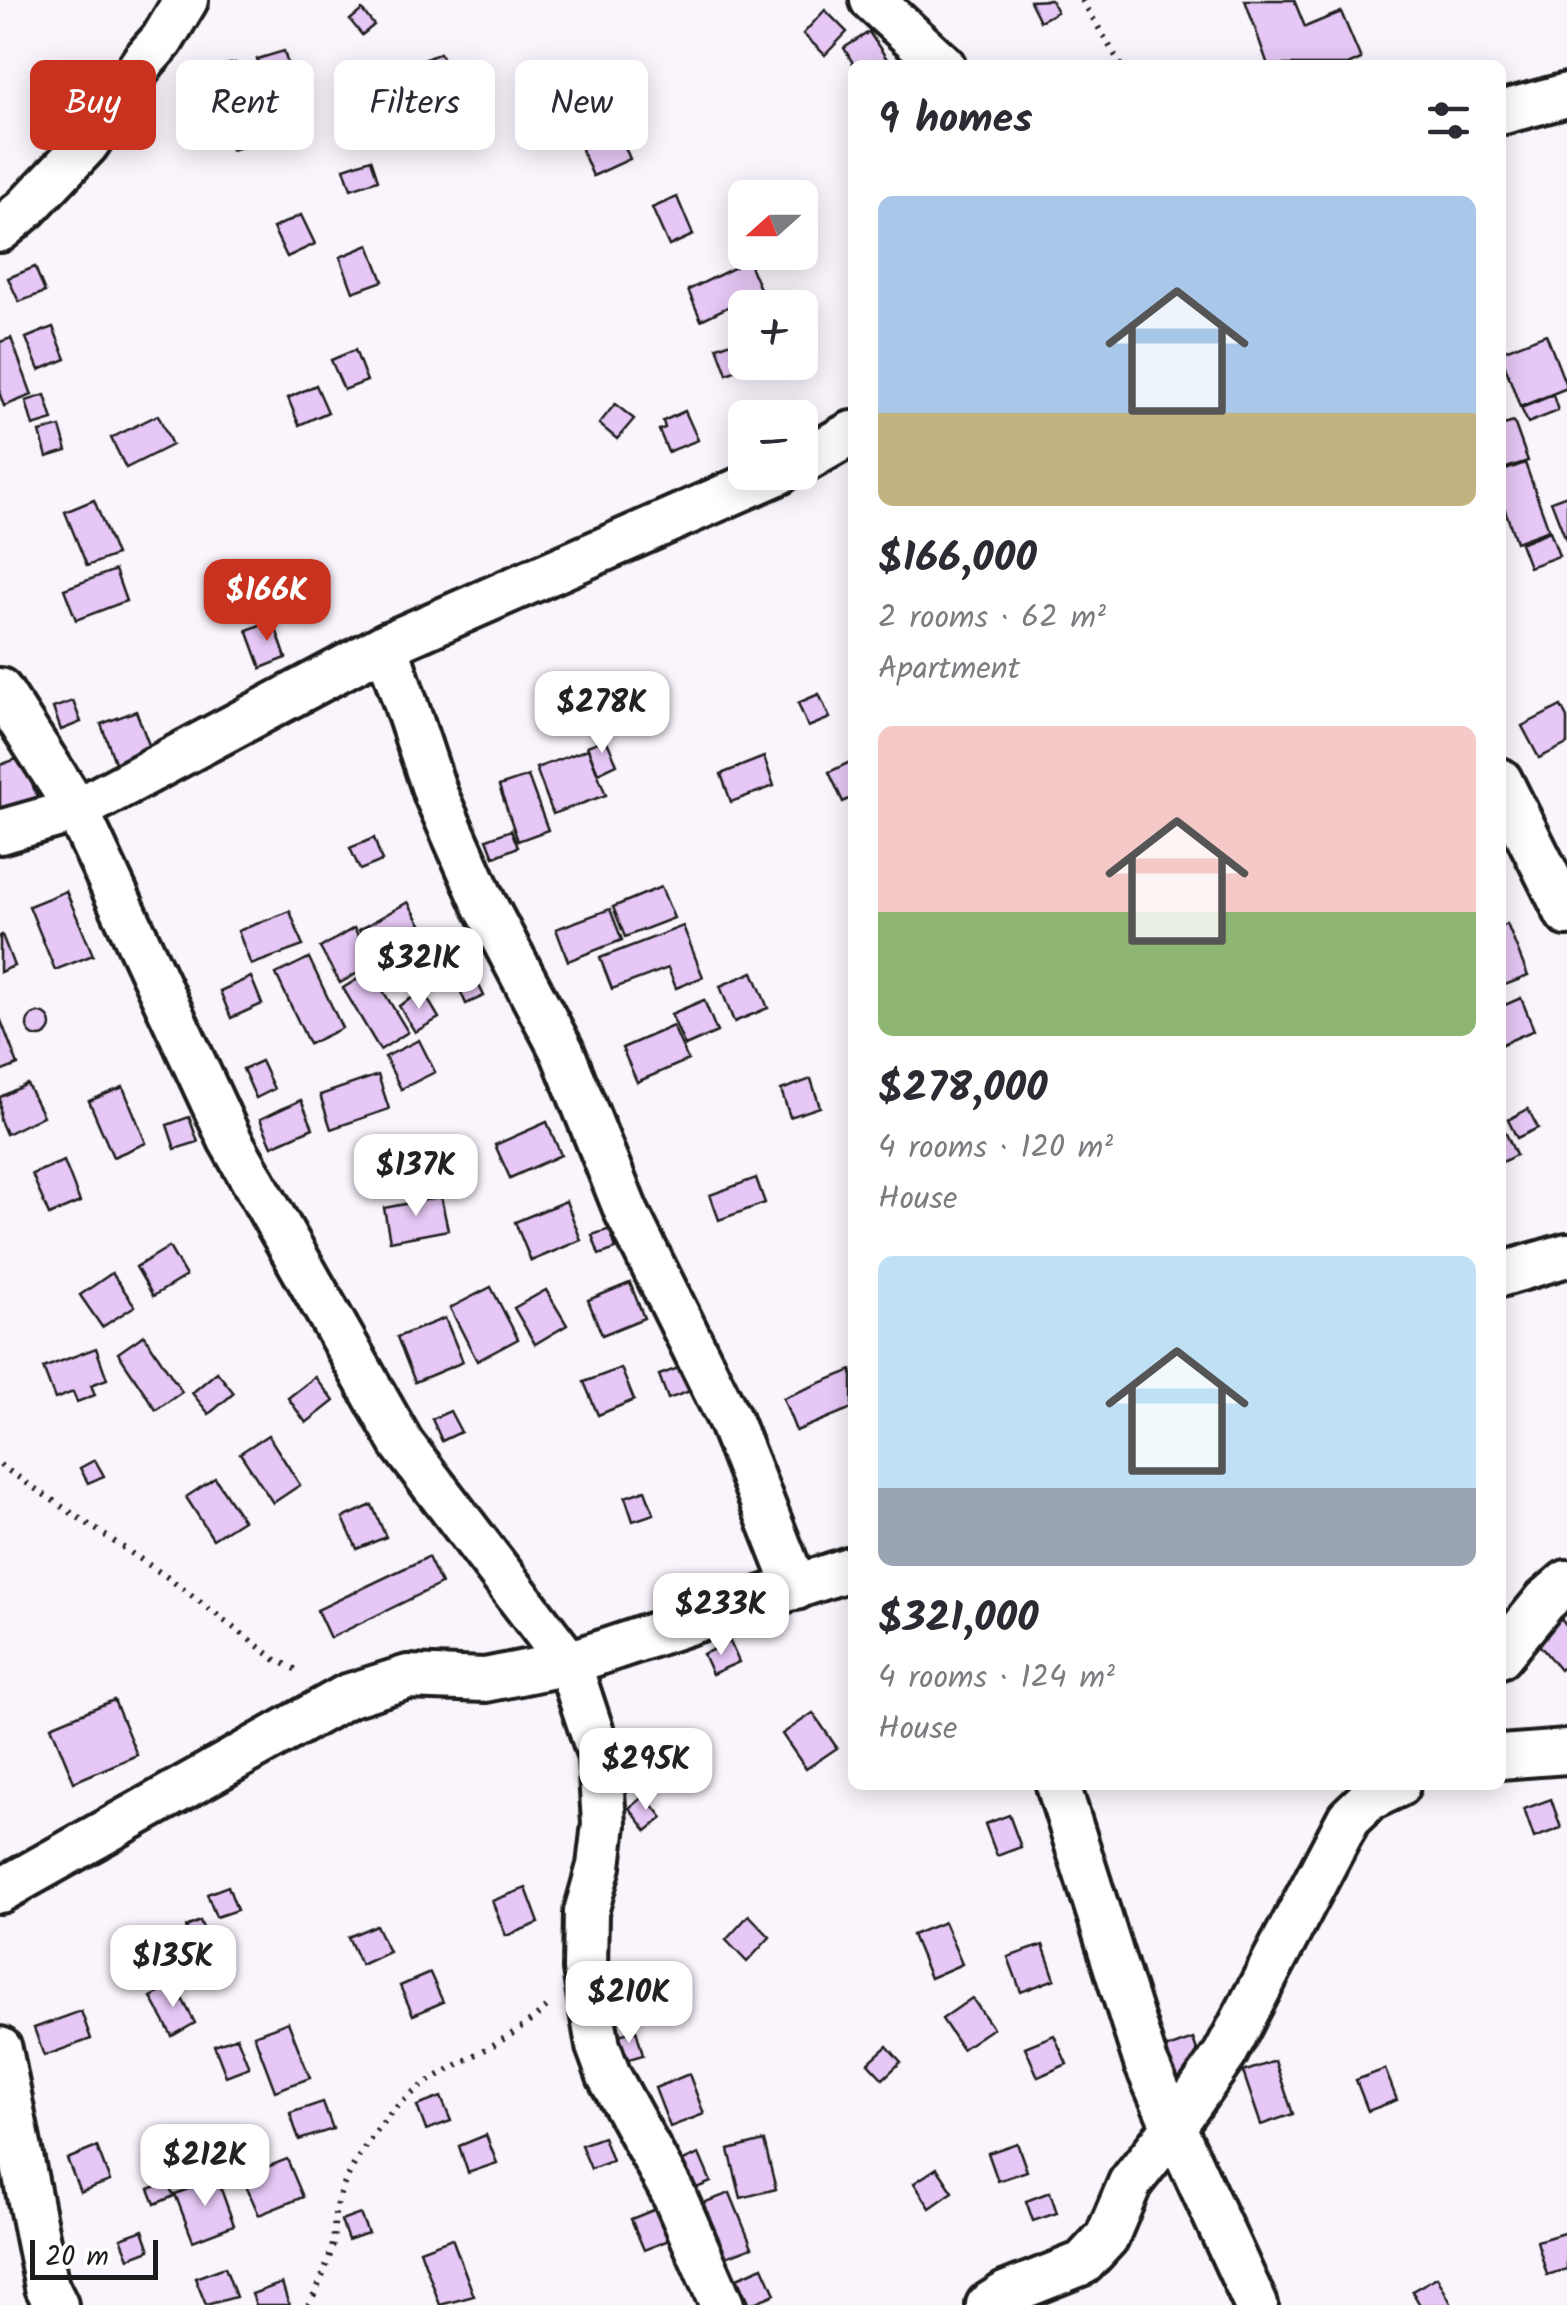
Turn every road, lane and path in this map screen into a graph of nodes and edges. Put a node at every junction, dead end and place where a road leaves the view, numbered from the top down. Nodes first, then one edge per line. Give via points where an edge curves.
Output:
1 (186, 0) edge
2 (872, 0) edge
3 (1082, 0) edge
4 (937, 60) edge
5 (1117, 60) edge
6 (1567, 95) edge
7 (1506, 111) edge
8 (0, 230) edge
9 (848, 436) edge
10 (818, 453) edge
11 (739, 490) edge
12 (386, 645) junction
13 (0, 690) edge
14 (1506, 792) edge
15 (77, 810) junction
16 (0, 832) edge
17 (1567, 914) edge
18 (1567, 1255) edge
19 (1506, 1272) edge
20 (0, 1465) edge
21 (848, 1569) edge
22 (1567, 1582) edge
23 (796, 1588) junction
24 (1506, 1649) edge
25 (569, 1662) junction
26 (347, 1696) junction
27 (1567, 1752) edge
28 (1506, 1757) edge
29 (1060, 1790) edge
30 (1387, 1790) edge
31 (0, 1890) edge
32 (585, 1969) junction
33 (0, 2049) edge
34 (1174, 2127) junction
35 (56, 2305) edge
36 (308, 2305) edge
37 (722, 2305) edge
38 (988, 2305) edge
39 (1256, 2305) edge

1 - 8 street via 87,144
2 - 4 street
3 - 5 path
6 - 7 street
9 - 10 street
11 - 12 street
12 - 15 street
12 - 23 street via 436,795 562,1051 626,1211 730,1421
13 - 15 street
14 - 17 street
15 - 16 street
15 - 25 street via 230,1140 402,1444
18 - 19 street
20 - 26 path via 276,1659
21 - 23 street
22 - 24 street
23 - 25 street
25 - 26 street via 486,1680 408,1677
25 - 32 street via 600,1757 604,1824 586,1912
26 - 31 street
27 - 28 street
29 - 34 street via 1146,2064
30 - 34 street via 1349,1818 1225,2054
32 - 36 path via 531,2022 434,2080 384,2119 336,2206 332,2248
32 - 37 street via 609,2076 673,2193
33 - 35 street
34 - 38 street via 1130,2183 1107,2237 1083,2262
34 - 39 street

